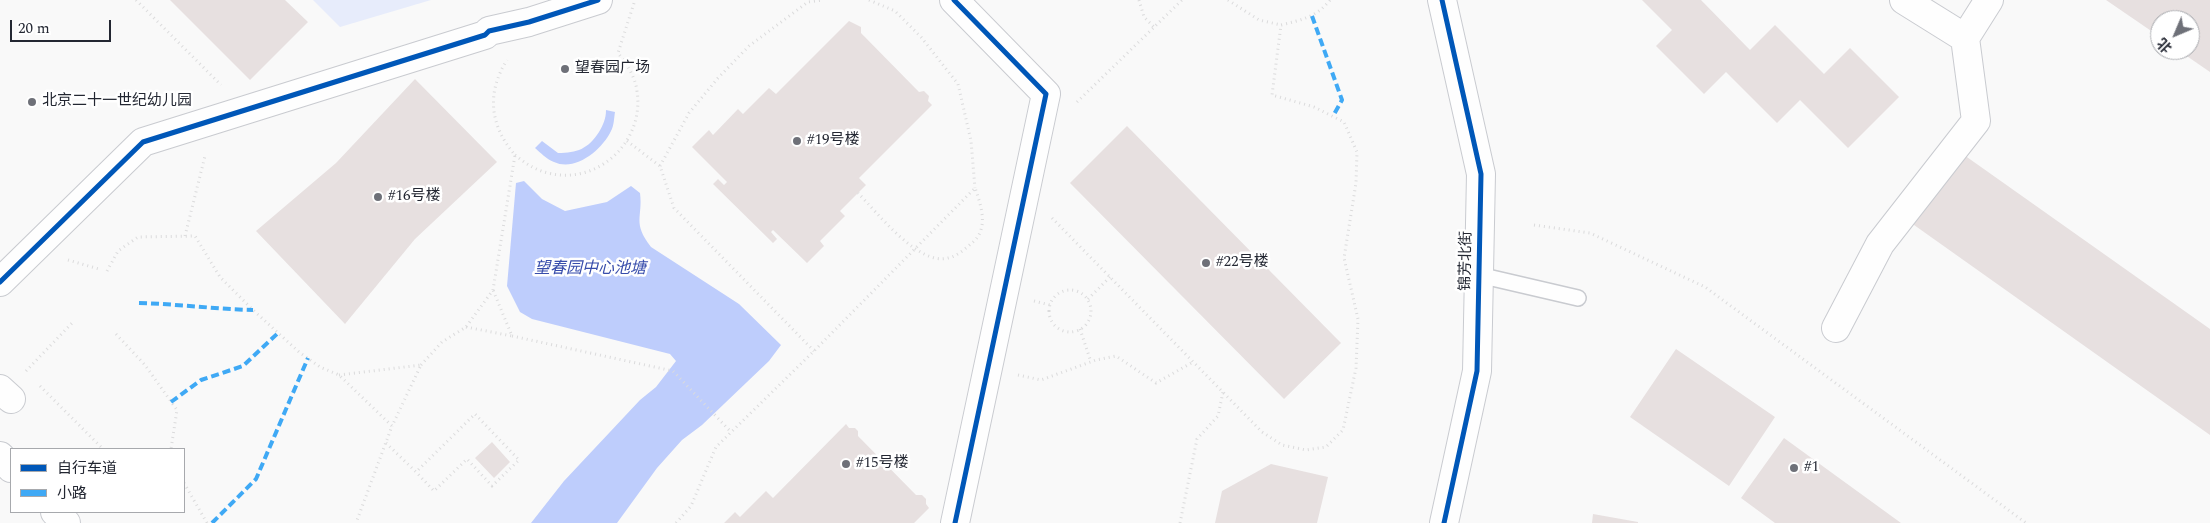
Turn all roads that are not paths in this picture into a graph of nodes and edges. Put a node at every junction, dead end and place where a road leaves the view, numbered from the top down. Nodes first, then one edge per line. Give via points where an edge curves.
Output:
1 (598, 0) edge
2 (954, 0) edge
3 (1442, 0) edge
4 (1904, 0) edge
5 (1989, 0) edge
6 (1965, 38) junction
7 (1479, 275) junction
8 (0, 282) edge
9 (1578, 298) dead end
10 (1836, 328) dead end
11 (0, 456) edge
12 (10, 467) edge
13 (56, 513) edge
14 (66, 523) edge
15 (955, 523) edge
16 (1444, 523) edge

1 - 8 street via 530,22 489,31 485,35 143,142
2 - 15 street via 1046,94
3 - 7 street, 锦芳北街 via 1481,174
4 - 6 street
5 - 6 street
6 - 10 street via 1976,121 1880,244
7 - 9 lane
7 - 16 street, 锦芳北街 via 1477,371
11 - 12 street
13 - 14 street

